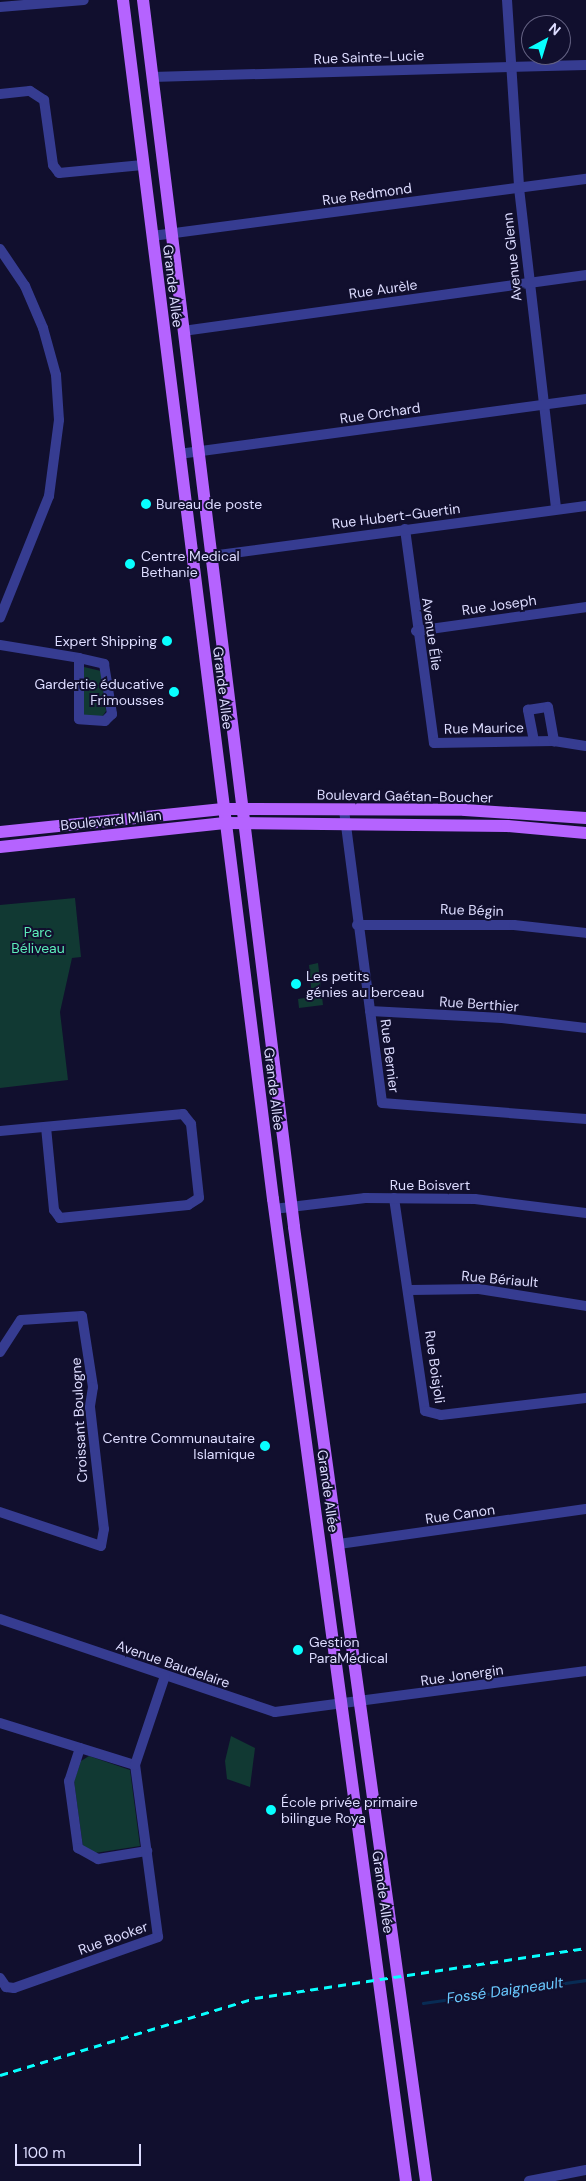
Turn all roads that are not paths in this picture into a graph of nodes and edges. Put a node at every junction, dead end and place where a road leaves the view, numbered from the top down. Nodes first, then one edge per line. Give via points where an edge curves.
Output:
1 (84, 0) edge
2 (123, 0) edge
3 (143, 0) edge
4 (507, 0) edge
5 (0, 7) edge
6 (586, 64) edge
7 (509, 67) junction
8 (152, 77) junction
9 (0, 94) edge
10 (143, 165) junction
11 (586, 179) edge
12 (518, 188) junction
13 (171, 234) junction
14 (152, 236) junction
15 (0, 249) edge
16 (586, 275) edge
17 (529, 283) junction
18 (184, 331) junction
19 (586, 399) edge
20 (544, 404) junction
21 (198, 452) junction
22 (179, 454) junction
23 (586, 506) edge
24 (556, 509) junction
25 (405, 529) junction
26 (210, 556) junction
27 (586, 607) edge
28 (0, 618) edge
29 (416, 631) junction
30 (0, 645) edge
31 (79, 658) junction
32 (534, 741) junction
33 (554, 741) junction
34 (434, 743) joint
35 (586, 746) edge
36 (223, 808) junction
37 (242, 809) junction
38 (344, 810) junction
39 (586, 818) edge
40 (225, 823) junction
41 (244, 824) junction
42 (345, 825) junction
43 (0, 832) edge
44 (586, 833) edge
45 (0, 847) edge
46 (357, 924) junction
47 (586, 934) edge
48 (370, 1012) junction
49 (586, 1028) edge
50 (586, 1119) edge
51 (46, 1127) junction
52 (0, 1131) edge
53 (394, 1198) junction
54 (291, 1207) junction
55 (274, 1209) junction
56 (586, 1213) edge
57 (411, 1290) junction
58 (586, 1306) edge
59 (1, 1349) edge
60 (586, 1398) edge
61 (586, 1509) edge
62 (0, 1512) edge
63 (338, 1544) junction
64 (0, 1619) edge
65 (586, 1672) edge
66 (165, 1676) junction
67 (360, 1702) junction
68 (341, 1705) junction
69 (0, 1723) edge
70 (80, 1748) junction
71 (135, 1765) junction
72 (147, 1851) junction
73 (0, 1978) edge
74 (586, 2170) edge
75 (406, 2181) edge
76 (426, 2181) edge
77 (529, 2181) edge

1 - 5 street
2 - 10 main road, Grande Allée
3 - 8 main road, Grande Allée
4 - 7 street, Avenue Glenn
6 - 7 street, Rue Sainte-Lucie
7 - 8 street, Rue Sainte-Lucie
7 - 12 street, Avenue Glenn
8 - 13 main road, Grande Allée
9 - 10 street via 30,91 44,100 54,166 59,173
10 - 14 main road, Grande Allée
11 - 12 street, Rue Redmond
12 - 13 street, Rue Redmond
12 - 17 street, Avenue Glenn
13 - 14 street, Rue Redmond
13 - 18 main road, Grande Allée
14 - 22 main road, Grande Allée
15 - 28 street via 25,286 47,338 60,420 48,501
16 - 17 street, Rue Aurèle
17 - 18 street, Rue Aurèle
17 - 20 street, Avenue Glenn
18 - 21 main road, Grande Allée
19 - 20 street, Rue Orchard
20 - 21 street, Rue Orchard
20 - 24 street, Avenue Glenn
21 - 22 street, Rue Orchard
21 - 26 main road, Grande Allée
22 - 36 main road, Grande Allée
23 - 24 street, Rue Hubert-Guertin
24 - 25 street, Rue Hubert-Guertin
25 - 26 street, Rue Hubert-Guertin
25 - 29 street, Avenue Élie
26 - 37 main road, Grande Allée
27 - 29 street, Rue Joseph
29 - 34 street, Avenue Élie
30 - 31 street
31 - 31 street via 105,668 112,714 104,721 79,719
32 - 33 street, Rue Maurice
32 - 33 street, Rue Maurice via 528,710 548,707
32 - 34 street, Rue Maurice
33 - 35 street, Rue Maurice
36 - 37 main road, Boulevard Gaétan-Boucher
36 - 40 main road, Grande Allée
36 - 43 main road, Boulevard Milan
37 - 38 main road, Boulevard Gaétan-Boucher
37 - 41 main road, Grande Allée
38 - 39 main road, Boulevard Gaétan-Boucher via 465,810
38 - 42 street, Rue Bernier
40 - 41 main road, Boulevard Gaétan-Boucher
40 - 45 main road, Boulevard Milan
40 - 55 main road, Grande Allée
41 - 42 main road, Boulevard Gaétan-Boucher
41 - 54 main road, Grande Allée
42 - 44 main road, Boulevard Gaétan-Boucher via 507,826
42 - 46 street, Rue Bernier
46 - 47 street, Rue Bégin via 514,925
46 - 48 street, Rue Bernier
48 - 49 street, Rue Berthier via 502,1018
48 - 50 street, Rue Bernier via 382,1103
51 - 51 street via 183,1114 191,1124 199,1198 188,1205 60,1218 54,1210
51 - 52 street
53 - 54 street, Rue Boisvert
53 - 56 street, Rue Boisvert via 475,1199
53 - 57 street, Rue Boisjoli
54 - 55 street, Rue Boisvert
54 - 63 main road, Grande Allée
55 - 68 main road, Grande Allée
57 - 58 street, Rue Bériault via 480,1288
57 - 60 street, Rue Boisjoli via 425,1411 442,1415
59 - 62 street, Croissant Boulogne via 21,1320 82,1316 93,1387 90,1408 104,1528 101,1546
61 - 63 street, Rue Canon
63 - 67 main road, Grande Allée
64 - 66 street, Avenue Baudelaire
65 - 67 street, Rue Jonergin
66 - 68 street, Avenue Baudelaire via 274,1712
66 - 71 street, Rue Booker
67 - 68 street, Rue Jonergin
67 - 76 main road, Grande Allée
68 - 75 main road, Grande Allée
69 - 70 street
70 - 71 street
70 - 72 street via 69,1781 78,1848 98,1859
71 - 72 street, Rue Booker
72 - 73 street, Rue Booker via 158,1937 14,1988 6,1988
74 - 77 street

